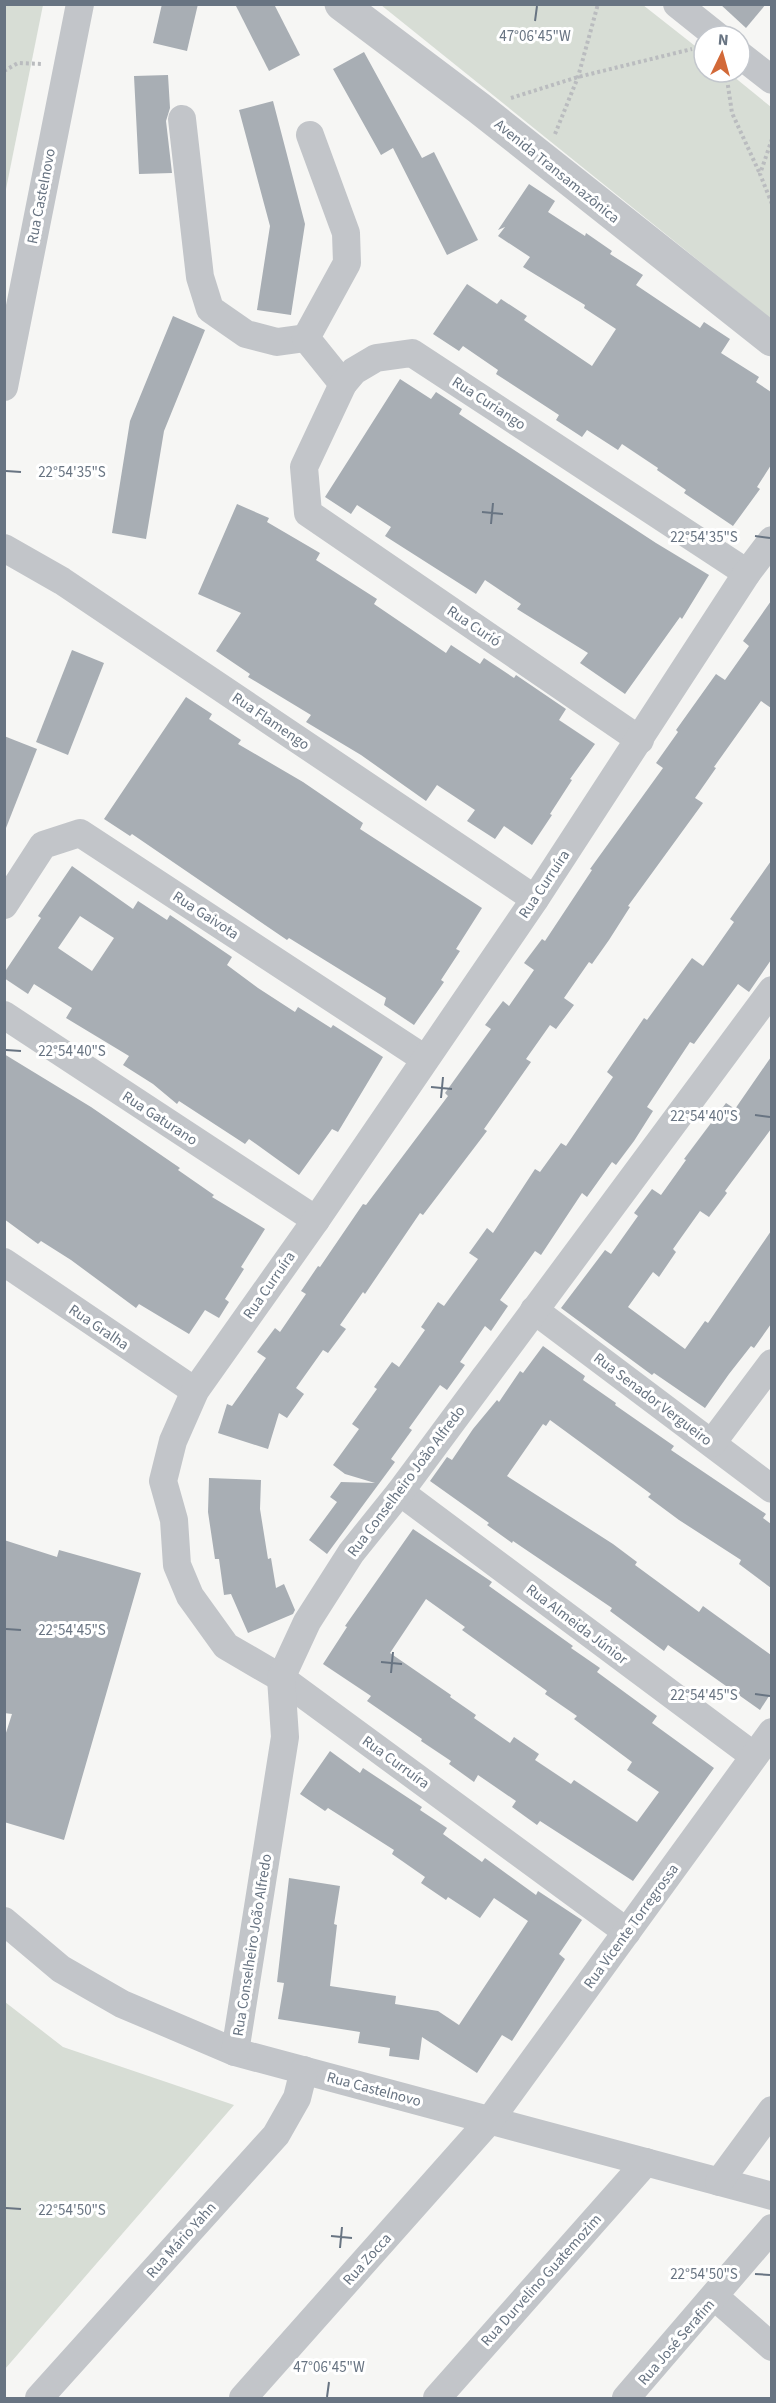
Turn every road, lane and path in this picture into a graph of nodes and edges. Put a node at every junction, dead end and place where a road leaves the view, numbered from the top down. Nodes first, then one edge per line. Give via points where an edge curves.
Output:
1 (80, 4) edge
2 (341, 4) edge
3 (598, 4) edge
4 (677, 4) edge
5 (702, 24) edge
6 (692, 49) edge
7 (752, 63) edge
8 (66, 66) junction
9 (4, 71) edge
10 (769, 74) edge
11 (578, 77) junction
12 (728, 84) edge
13 (479, 108) junction
14 (182, 119) dead end
15 (310, 135) dead end
16 (771, 139) edge
17 (544, 162) junction
18 (760, 174) junction
19 (771, 204) edge
20 (306, 338) junction
21 (771, 339) edge
22 (343, 384) junction
23 (4, 387) edge
24 (308, 513) joint
25 (771, 540) edge
26 (4, 548) edge
27 (747, 573) junction
28 (640, 740) junction
29 (535, 899) junction
30 (4, 905) edge
31 (771, 990) edge
32 (4, 1016) edge
33 (425, 1059) junction
34 (316, 1220) junction
35 (4, 1262) edge
36 (534, 1310) junction
37 (771, 1363) edge
38 (195, 1391) junction
39 (712, 1443) junction
40 (771, 1489) edge
41 (400, 1492) junction
42 (281, 1678) junction
43 (771, 1732) edge
44 (754, 1756) junction
45 (4, 1921) edge
46 (627, 1932) junction
47 (235, 2052) junction
48 (304, 2070) junction
49 (771, 2110) edge
50 (490, 2120) junction
51 (646, 2162) junction
52 (719, 2182) junction
53 (771, 2196) edge
54 (771, 2228) edge
55 (716, 2297) junction
56 (771, 2347) edge
57 (39, 2398) edge
58 (243, 2398) edge
59 (437, 2398) edge
60 (626, 2398) edge

1 - 8 street, Rua Castelnovo
2 - 13 street, Avenida Transamazônica
3 - 11 path
4 - 5 street
6 - 11 path
7 - 10 street
8 - 9 path via 18,63
8 - 23 street, Rua Castelnovo
11 - 13 path
11 - 17 path
12 - 18 path via 732,113
13 - 17 street, Avenida Transamazônica
14 - 20 street via 200,277 210,309 246,334 277,342
15 - 20 street via 346,233 347,263
16 - 18 path
17 - 21 street, Avenida Transamazônica
18 - 19 path
20 - 22 street
22 - 24 street, Rua Curiango via 304,467
22 - 27 street, Rua Curiango via 354,371 376,358 412,353
24 - 28 street, Rua Curió
25 - 27 street, Rua Curruíra
26 - 29 street, Rua Flamengo via 62,581
27 - 28 street, Rua Curruíra
28 - 29 street, Rua Curruíra
29 - 33 street, Rua Curruíra
30 - 33 street, Rua Gaivota via 43,845 80,833
31 - 36 street, Rua Conselheiro João Alfredo
32 - 34 street, Rua Gaturano
33 - 34 street, Rua Curruíra
34 - 38 street, Rua Curruíra
35 - 38 street, Rua Gralha
36 - 39 street, Rua Senador Vergueiro
36 - 41 street, Rua Conselheiro João Alfredo
37 - 39 street
38 - 42 street, Rua Curruíra via 173,1441 164,1481 174,1520 177,1565 190,1596 226,1646
39 - 40 street, Rua Senador Vergueiro
41 - 42 street, Rua Conselheiro João Alfredo via 351,1553 307,1622
41 - 44 street, Rua Almeida Júnior
42 - 46 street, Rua Curruíra
42 - 47 street, Rua Conselheiro João Alfredo via 285,1737
43 - 44 street, Rua Vicente Torregrossa
44 - 46 street, Rua Vicente Torregrossa
45 - 47 street, Rua Castelnovo via 61,1969 122,2004
46 - 50 street, Rua Vicente Torregrossa
47 - 48 street, Rua Castelnovo
48 - 50 street, Rua Castelnovo
48 - 57 street, Rua Mário Yahn via 297,2098 276,2134
49 - 52 street
50 - 51 street, Rua Castelnovo
50 - 58 street, Rua Zocca
51 - 52 street, Rua Castelnovo
51 - 59 street, Rua Durvelino Guatemozim
52 - 53 street, Rua Castelnovo
54 - 55 street, Rua José Serafim
55 - 56 street
55 - 60 street, Rua José Serafim

